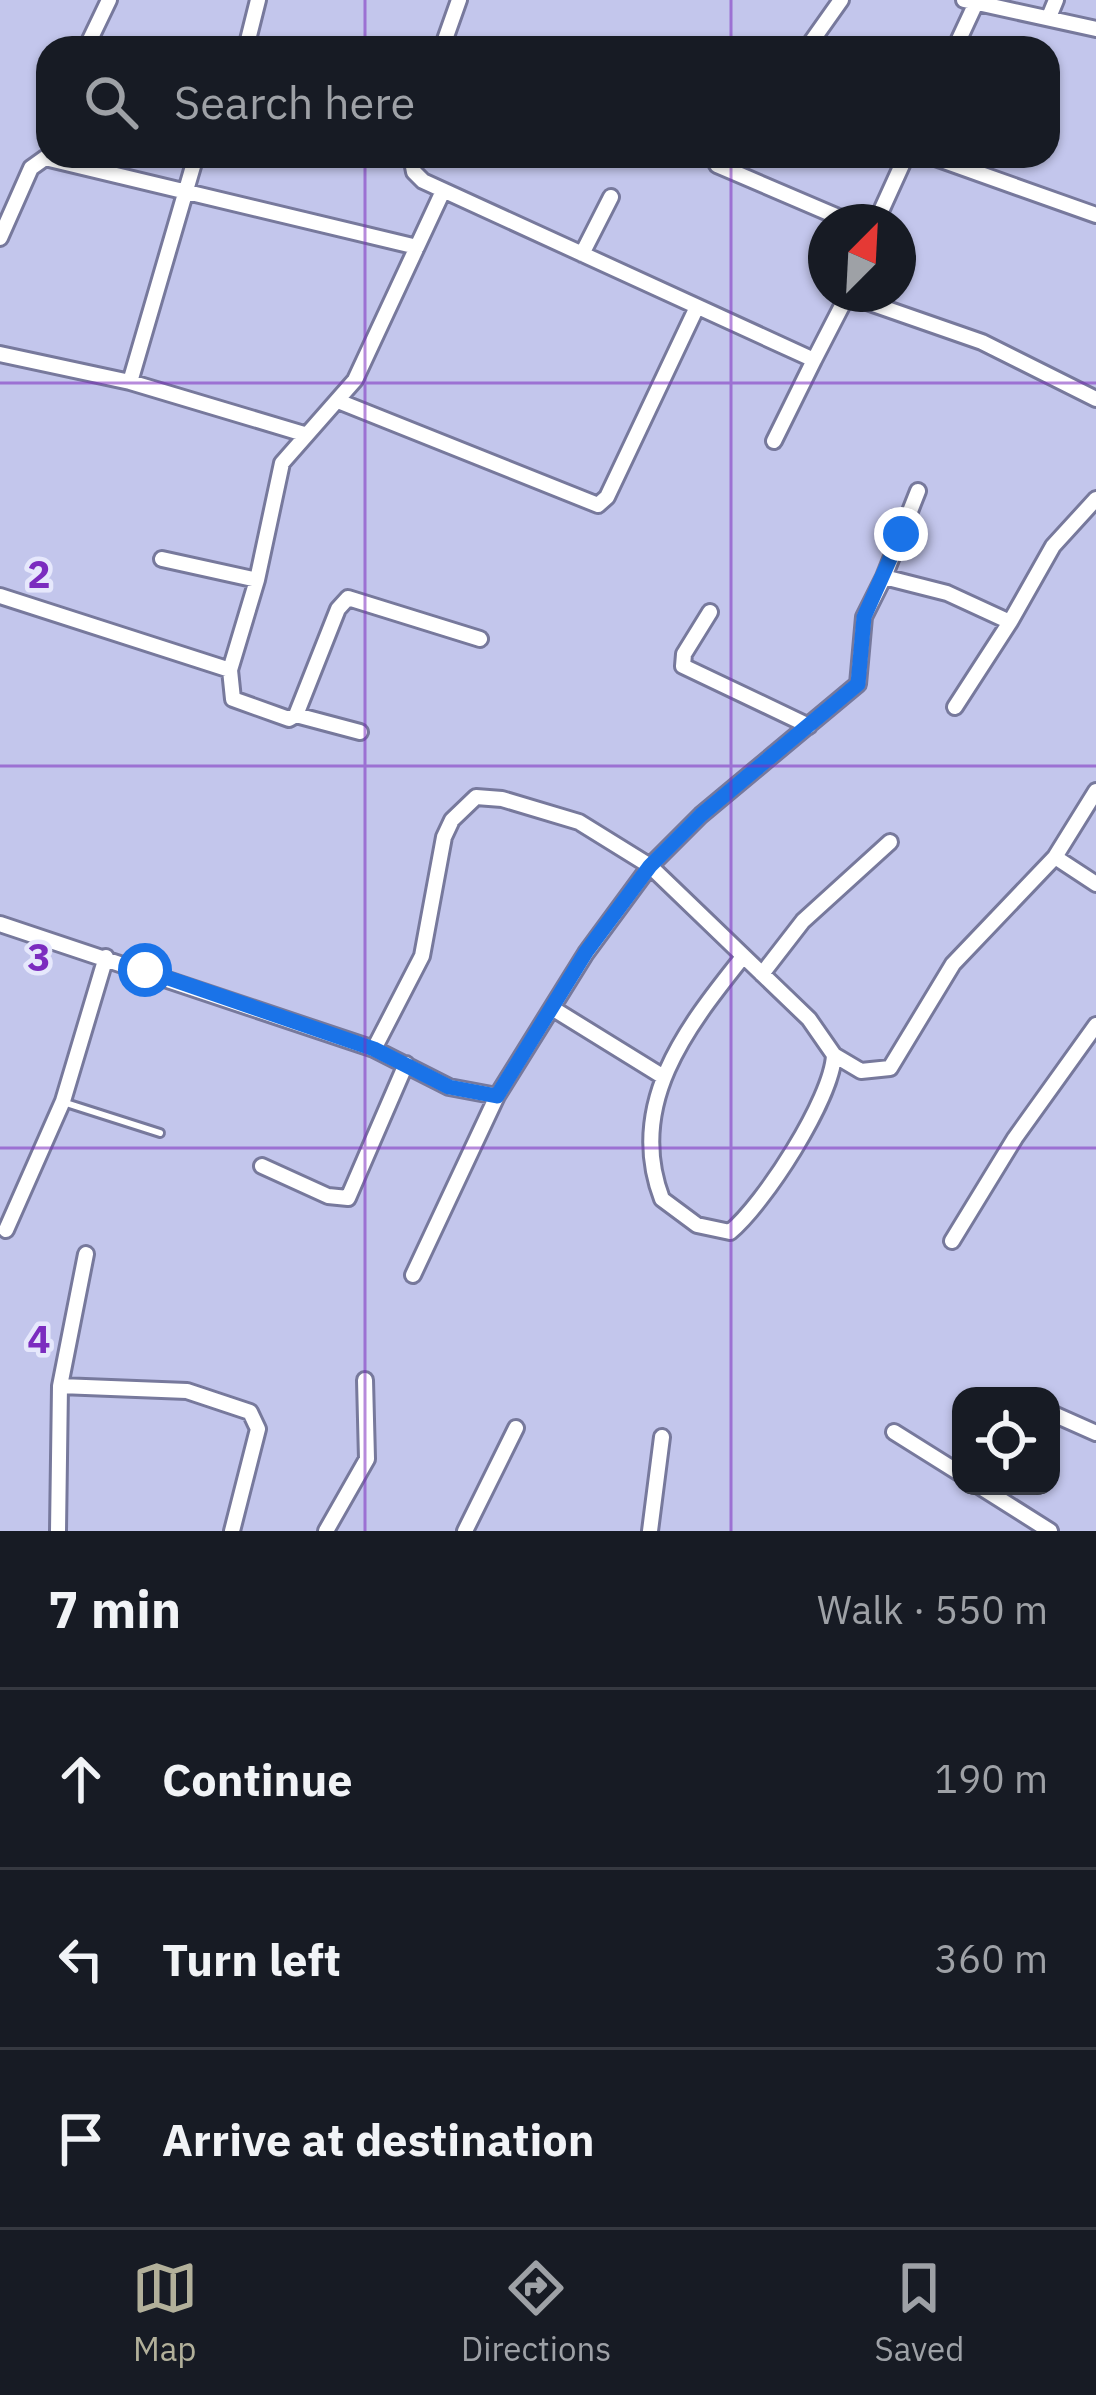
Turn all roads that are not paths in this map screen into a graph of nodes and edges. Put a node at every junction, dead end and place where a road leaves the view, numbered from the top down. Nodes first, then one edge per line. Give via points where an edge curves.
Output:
1 (110, 0) edge
2 (257, 0) edge
3 (459, 0) edge
4 (841, 0) edge
5 (1057, 0) edge
6 (970, 3) edge
7 (1049, 17) junction
8 (1096, 29) edge
9 (92, 36) edge
10 (249, 36) edge
11 (446, 36) edge
12 (816, 36) edge
13 (960, 36) edge
14 (36, 164) edge
15 (87, 168) edge
16 (192, 168) edge
17 (413, 168) edge
18 (724, 168) edge
19 (901, 168) edge
20 (964, 168) edge
21 (183, 191) junction
22 (443, 191) junction
23 (611, 197) dead end
24 (808, 204) edge
25 (884, 204) edge
26 (1096, 215) edge
27 (0, 238) edge
28 (417, 247) junction
29 (582, 254) junction
30 (696, 309) junction
31 (839, 312) edge
32 (895, 312) edge
33 (0, 354) edge
34 (814, 360) junction
35 (130, 382) junction
36 (1096, 399) edge
37 (338, 401) junction
38 (304, 434) junction
39 (774, 441) dead end
40 (918, 491) dead end
41 (1096, 499) edge
42 (162, 559) dead end
43 (884, 577) junction
44 (257, 580) junction
45 (0, 596) edge
46 (710, 612) dead end
47 (1010, 622) junction
48 (480, 638) dead end
49 (230, 670) junction
50 (955, 707) dead end
51 (296, 715) junction
52 (809, 726) junction
53 (360, 732) dead end
54 (1096, 791) edge
55 (890, 842) dead end
56 (1055, 857) junction
57 (650, 866) junction
58 (1096, 884) edge
59 (0, 924) edge
60 (106, 957) junction
61 (742, 958) junction
62 (762, 974) junction
63 (551, 1008) junction
64 (1096, 1025) edge
65 (374, 1049) junction
66 (834, 1055) junction
67 (406, 1064) junction
68 (662, 1076) junction
69 (497, 1096) junction
70 (63, 1102) junction
71 (160, 1133) dead end
72 (262, 1166) dead end
73 (6, 1230) dead end
74 (952, 1241) dead end
75 (86, 1254) dead end
76 (413, 1275) dead end
77 (365, 1380) dead end
78 (60, 1386) junction
79 (1060, 1417) edge
80 (516, 1428) dead end
81 (894, 1432) dead end
82 (1096, 1433) edge
83 (662, 1437) dead end
84 (952, 1468) edge
85 (994, 1495) edge
86 (58, 1531) edge
87 (232, 1531) edge
88 (326, 1531) edge
89 (466, 1531) edge
90 (650, 1531) edge
91 (1050, 1531) edge

1 - 9 street
2 - 10 street
3 - 11 street
4 - 12 street
5 - 7 street
6 - 7 street
6 - 13 street
7 - 8 street
14 - 27 street
15 - 21 street
16 - 21 street
17 - 22 street
18 - 24 street
19 - 25 street
20 - 26 street
21 - 28 street
21 - 35 street
22 - 28 street
22 - 29 street
23 - 29 street
28 - 37 street via 366,362
29 - 30 street
30 - 34 street
30 - 37 street via 598,505
31 - 34 street
32 - 36 street via 982,343
33 - 35 street
34 - 39 street
35 - 38 street
37 - 38 street
38 - 44 street via 282,463
40 - 43 street
41 - 47 street via 1053,546
42 - 44 street
43 - 47 street via 947,593
43 - 52 street via 864,617 858,684
44 - 49 street
45 - 49 street
46 - 52 street via 683,666
47 - 50 street
48 - 51 street via 348,598
49 - 51 street via 233,699
51 - 53 street
52 - 57 street
54 - 56 street
55 - 62 street via 802,921
56 - 58 street
56 - 66 street via 953,964 890,1068 861,1071
57 - 61 street
57 - 63 street
57 - 65 street via 579,822 476,797 444,837 422,956
59 - 60 street
60 - 65 street
60 - 70 street
61 - 62 street
61 - 68 street
62 - 66 street
63 - 68 street
63 - 69 street
64 - 74 street
65 - 67 street
66 - 68 street via 806,1134 748,1215 722,1233 676,1214 662,1199 649,1135
67 - 69 street via 449,1087
67 - 72 street via 348,1198
69 - 76 street
70 - 71 lane
70 - 73 street
75 - 78 street
77 - 88 street via 370,1449
78 - 86 street
78 - 87 street via 187,1391 250,1412 258,1429
79 - 82 street
80 - 89 street
81 - 84 street
83 - 90 street
85 - 91 street

